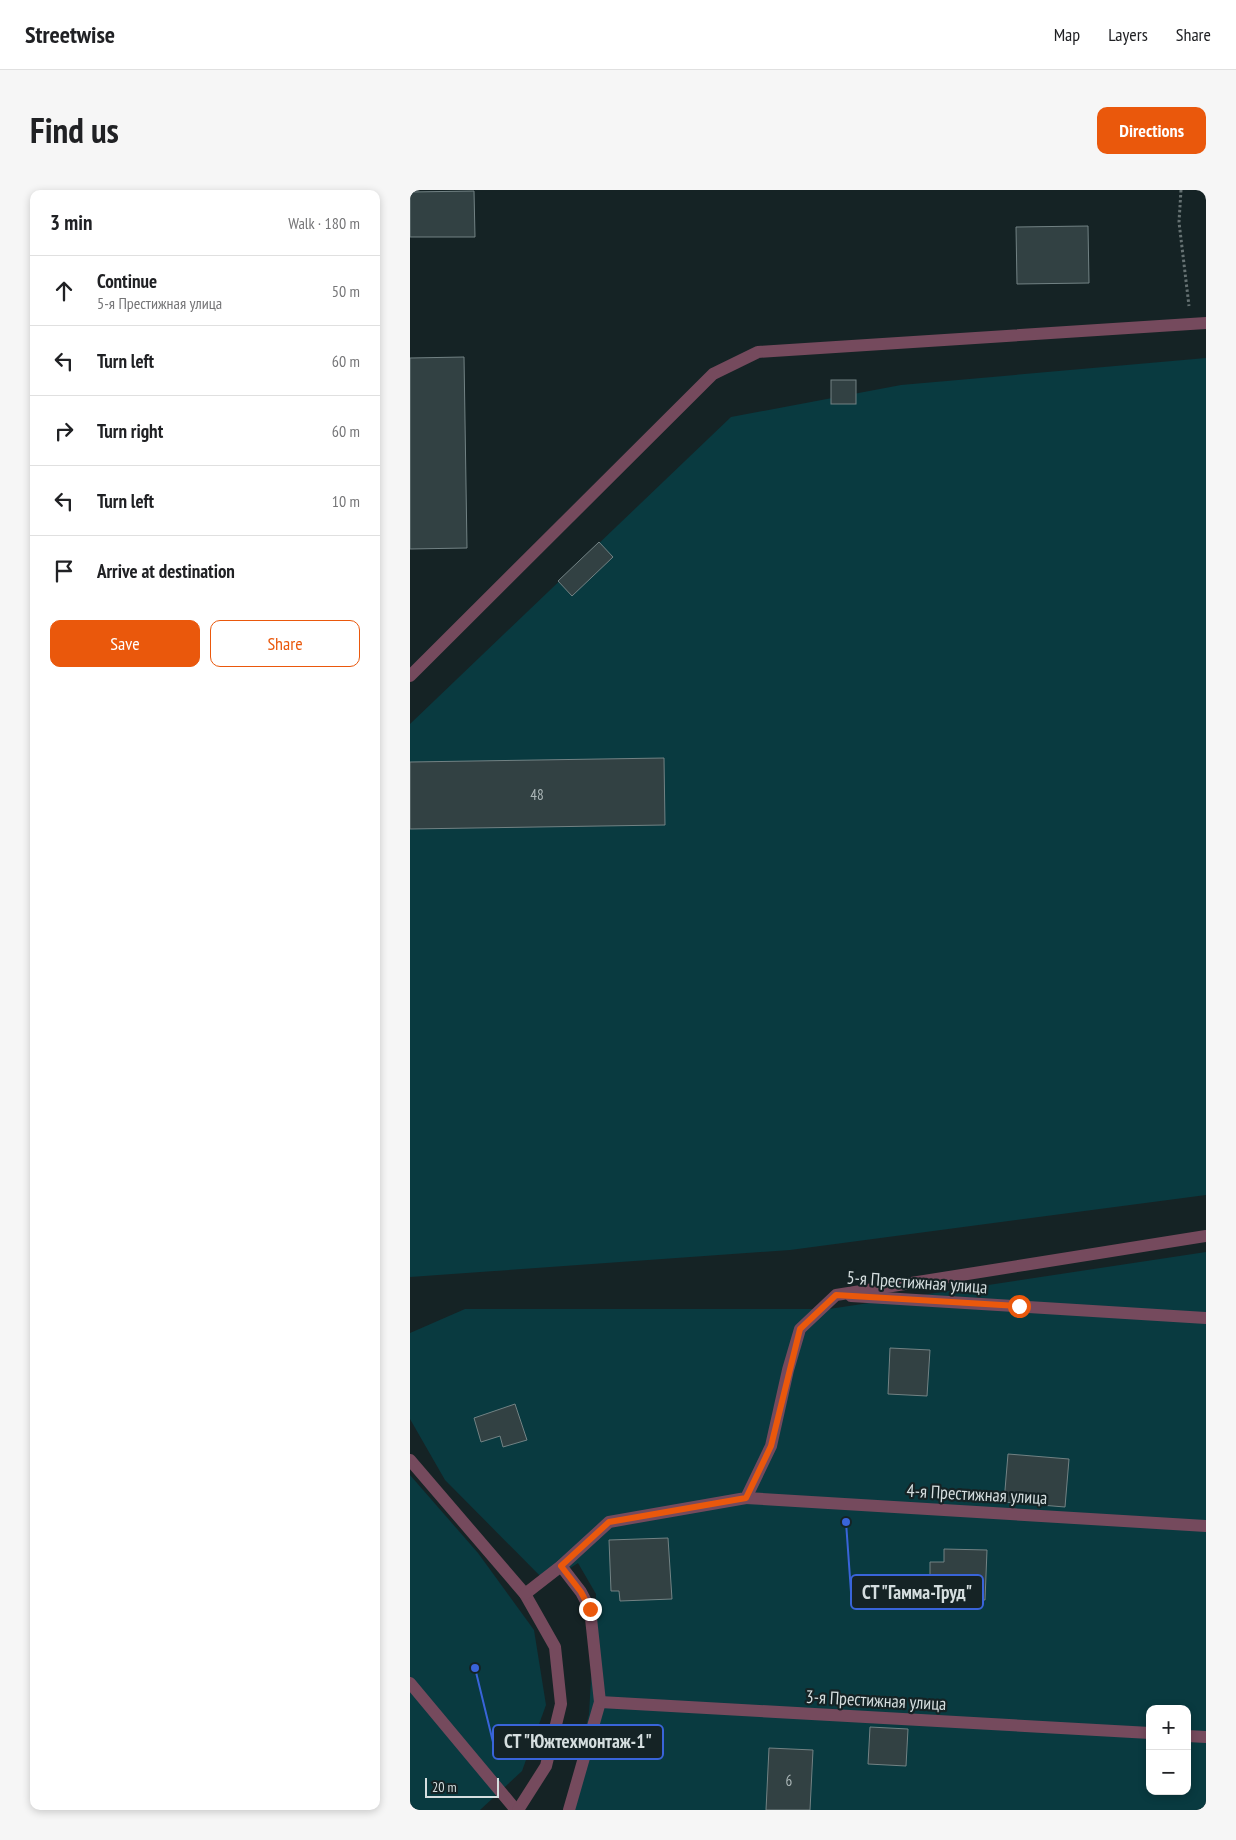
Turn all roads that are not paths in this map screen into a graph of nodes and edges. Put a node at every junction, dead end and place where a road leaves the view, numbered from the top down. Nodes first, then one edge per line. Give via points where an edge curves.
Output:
1 (1206, 323) edge
2 (410, 676) edge
3 (1206, 1236) edge
4 (836, 1295) junction
5 (1206, 1318) edge
6 (410, 1460) edge
7 (746, 1498) junction
8 (1206, 1526) edge
9 (561, 1566) junction
10 (525, 1594) junction
11 (410, 1683) edge
12 (600, 1702) junction
13 (1146, 1733) edge
14 (1191, 1736) edge
15 (1206, 1737) edge
16 (517, 1810) edge
17 (568, 1810) edge

1 - 2 street via 758,352 713,374
3 - 4 street
4 - 5 street, 5-я Престижная улица
4 - 7 street via 800,1329 771,1446
6 - 10 street
7 - 8 street, 4-я Престижная улица
7 - 9 street, 4-я Престижная улица via 609,1522
9 - 10 street, 4-я Престижная улица
9 - 12 street via 590,1609
10 - 16 street via 555,1647 561,1704 546,1766
11 - 16 street
12 - 13 street, 3-я Престижная улица
12 - 17 street
14 - 15 street

